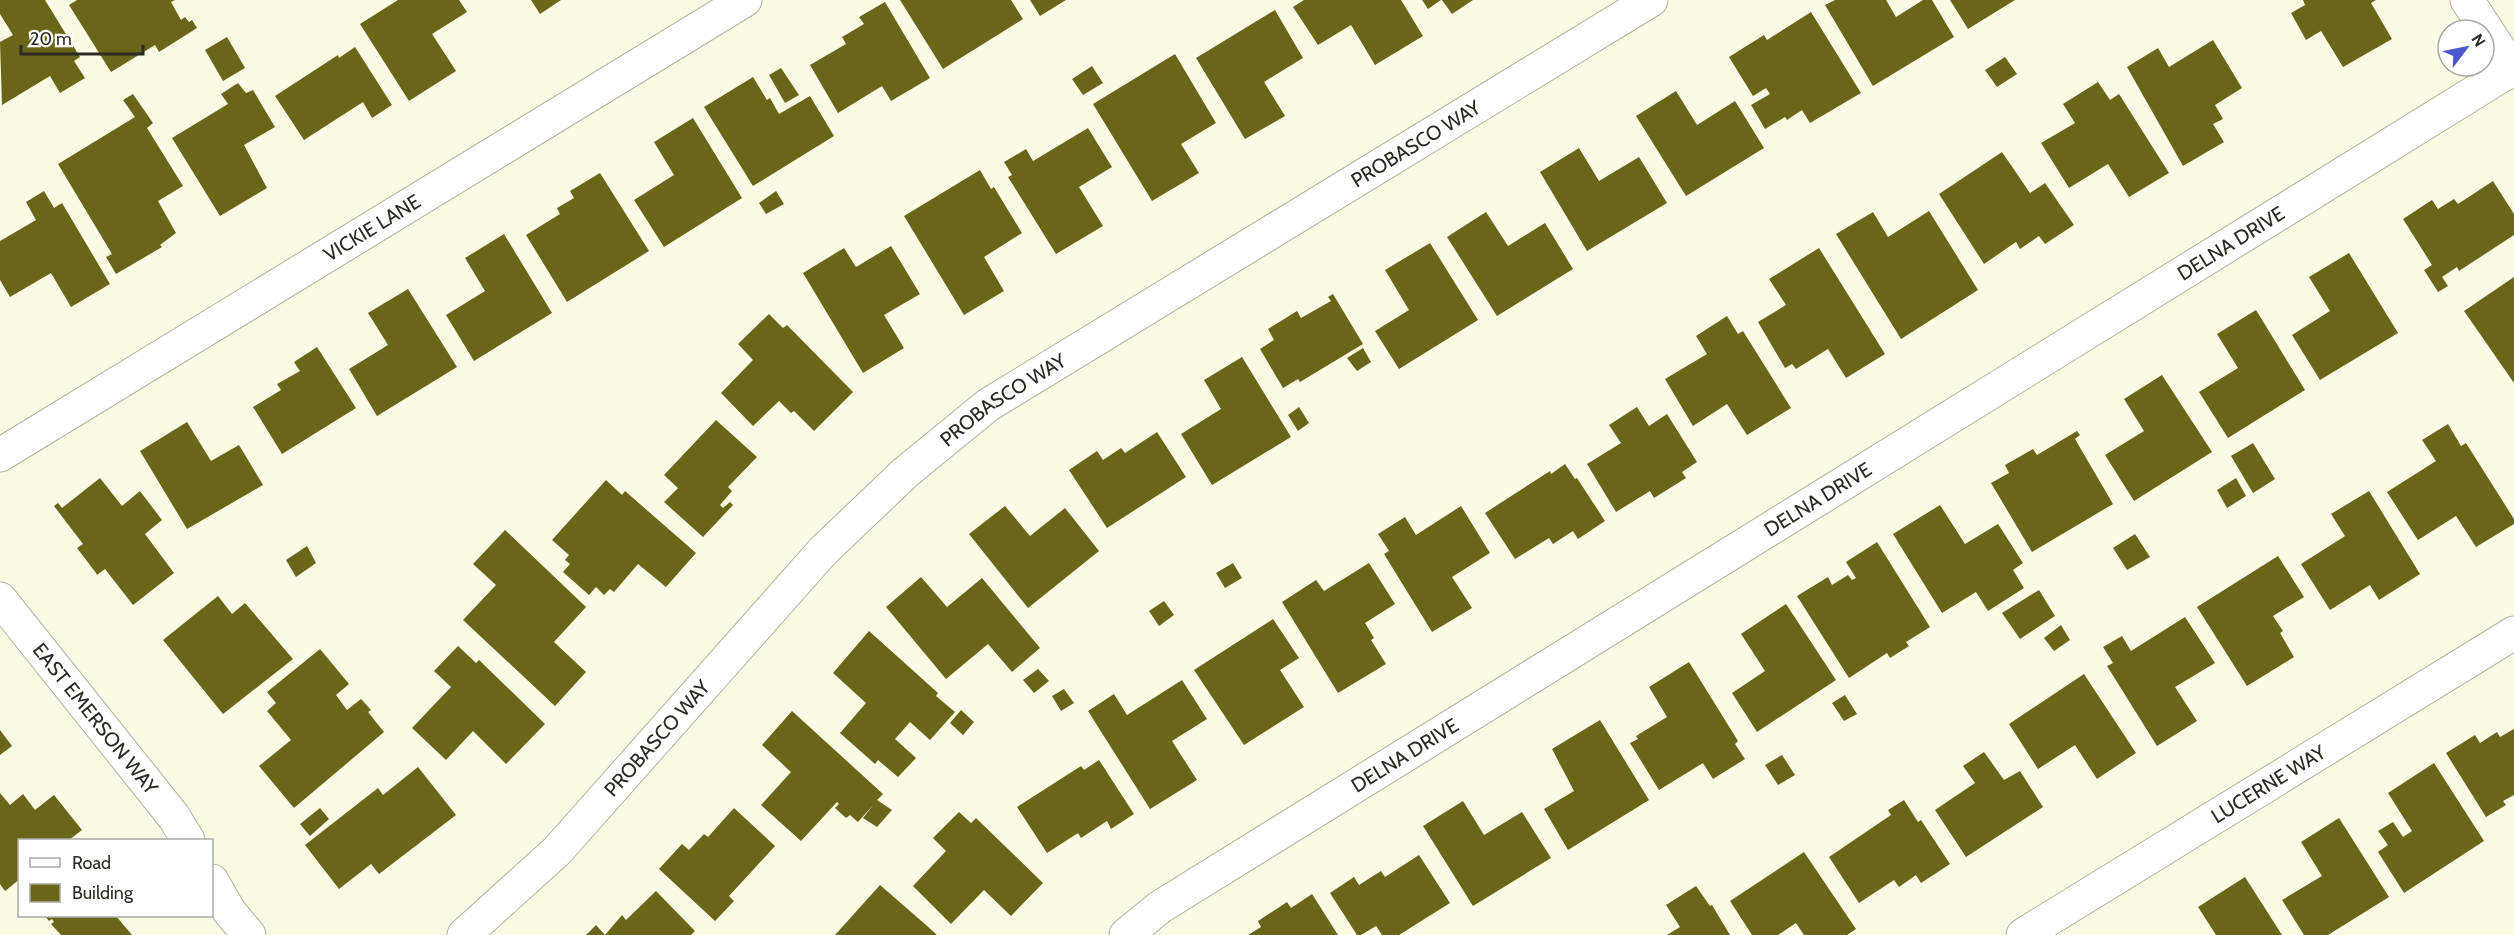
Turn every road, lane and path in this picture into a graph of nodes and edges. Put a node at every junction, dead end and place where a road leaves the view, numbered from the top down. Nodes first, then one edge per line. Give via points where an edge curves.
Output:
1 (745, 0) edge
2 (1651, 0) edge
3 (2467, 0) edge
4 (2513, 71) edge
5 (0, 455) edge
6 (0, 599) edge
7 (2514, 633) edge
8 (187, 839) edge
9 (213, 883) edge
10 (249, 935) edge
11 (464, 935) edge
12 (1126, 935) edge
13 (2023, 935) edge

1 - 5 street, VICKIE LANE
2 - 11 street, PROBASCO WAY via 988,405 906,472 822,550 557,850
3 - 4 street
4 - 12 street, DELNA DRIVE via 1170,901
6 - 8 street, EAST EMERSON WAY
7 - 13 street, LUCERNE WAY
9 - 10 street

